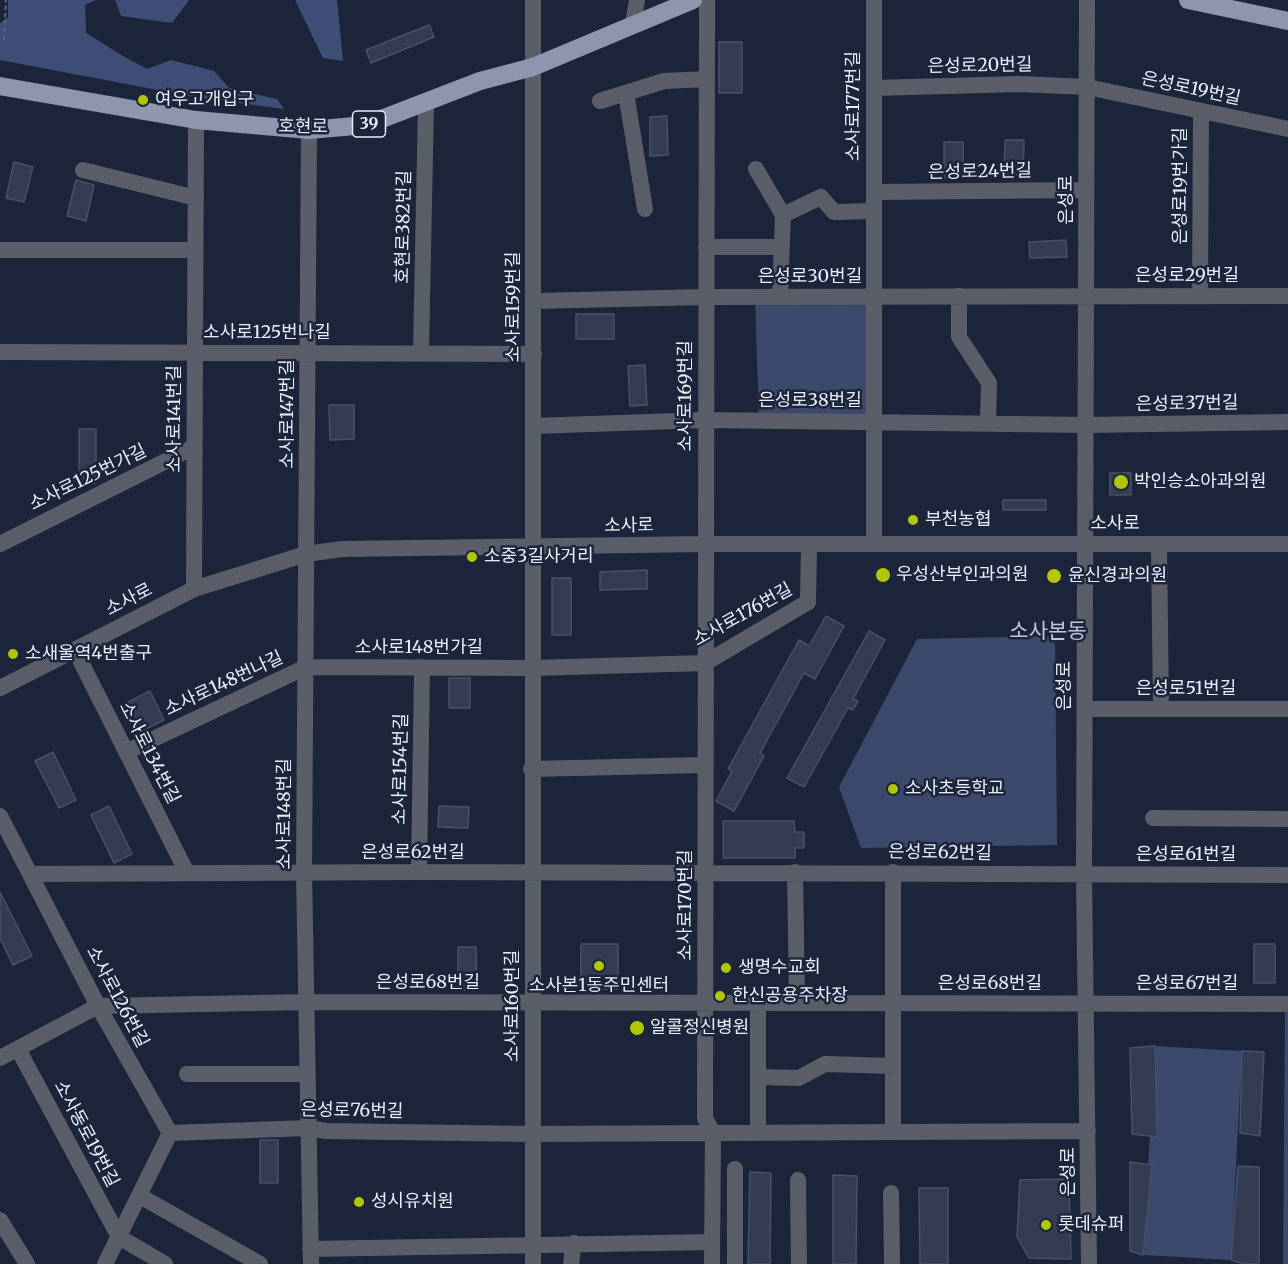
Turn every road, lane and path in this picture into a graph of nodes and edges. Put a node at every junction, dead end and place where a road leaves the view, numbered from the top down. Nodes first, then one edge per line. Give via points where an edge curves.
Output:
1 (6, 0) edge
2 (533, 0) edge
3 (637, 0) edge
4 (693, 0) edge
5 (706, 0) edge
6 (874, 0) edge
7 (1087, 0) edge
8 (1188, 0) edge
9 (1244, 6) edge
10 (1288, 21) edge
11 (633, 25) junction
12 (4, 40) dead end
13 (533, 67) junction
14 (706, 80) junction
15 (0, 86) edge
16 (1087, 87) junction
17 (874, 88) junction
18 (627, 93) junction
19 (600, 101) dead end
20 (426, 102) junction
21 (1201, 111) junction
22 (196, 120) junction
23 (1288, 129) edge
24 (309, 130) junction
25 (756, 170) dead end
26 (83, 171) dead end
27 (1086, 190) junction
28 (874, 192) junction
29 (195, 198) junction
30 (645, 209) dead end
31 (874, 211) junction
32 (783, 215) junction
33 (706, 247) junction
34 (782, 247) junction
35 (0, 250) edge
36 (195, 250) junction
37 (1086, 295) junction
38 (874, 296) junction
39 (959, 296) junction
40 (1200, 296) junction
41 (1288, 296) edge
42 (706, 297) junction
43 (780, 297) junction
44 (534, 301) junction
45 (0, 352) edge
46 (195, 352) junction
47 (308, 352) junction
48 (421, 353) junction
49 (534, 354) junction
50 (705, 420) junction
51 (874, 421) junction
52 (1288, 422) edge
53 (988, 423) junction
54 (1086, 425) junction
55 (534, 426) junction
56 (194, 447) junction
57 (0, 544) edge
58 (705, 544) junction
59 (809, 544) junction
60 (874, 544) junction
61 (1085, 544) junction
62 (1159, 544) junction
63 (1288, 544) edge
64 (534, 548) junction
65 (306, 554) junction
66 (194, 589) junction
67 (75, 650) junction
68 (705, 663) junction
69 (306, 667) junction
70 (422, 667) junction
71 (533, 668) junction
72 (0, 688) edge
73 (1085, 709) junction
74 (1161, 709) junction
75 (1288, 709) edge
76 (126, 752) junction
77 (705, 765) junction
78 (531, 769) junction
79 (0, 816) edge
80 (1153, 818) dead end
81 (1288, 819) edge
82 (304, 872) junction
83 (419, 872) junction
84 (706, 872) junction
85 (795, 872) junction
86 (894, 872) junction
87 (188, 873) junction
88 (532, 873) junction
89 (31, 874) junction
90 (1084, 874) junction
91 (1288, 875) edge
92 (306, 1002) junction
93 (705, 1002) junction
94 (758, 1002) junction
95 (797, 1002) junction
96 (532, 1003) junction
97 (893, 1003) junction
98 (1087, 1004) junction
99 (1288, 1004) edge
100 (98, 1006) junction
101 (18, 1049) junction
102 (0, 1058) edge
103 (893, 1065) junction
104 (187, 1074) dead end
105 (307, 1074) junction
106 (758, 1077) junction
107 (308, 1128) junction
108 (1088, 1131) junction
109 (758, 1132) junction
110 (893, 1132) junction
111 (170, 1133) junction
112 (713, 1133) junction
113 (533, 1134) junction
114 (735, 1169) dead end
115 (798, 1180) dead end
116 (891, 1193) dead end
117 (140, 1196) junction
118 (0, 1220) edge
119 (119, 1237) junction
120 (712, 1242) junction
121 (574, 1243) junction
122 (533, 1244) junction
123 (310, 1256) edge
124 (27, 1264) edge
125 (105, 1264) edge
126 (165, 1264) edge
127 (260, 1264) edge
128 (533, 1264) edge
129 (571, 1264) edge
130 (712, 1264) edge
131 (735, 1264) edge
132 (799, 1264) edge
133 (892, 1264) edge
134 (1089, 1264) edge

1 - 12 path
2 - 13 street, 소사로159번길
3 - 11 street
4 - 11 main road, 호현로 / 39
5 - 14 street, 소사로169번길
6 - 17 street, 소사로177번길
7 - 16 street, 은성로
8 - 9 main road
9 - 10 main road
11 - 13 main road, 호현로 / 39
13 - 20 main road, 호현로 / 39 via 480,81
13 - 44 street, 소사로159번길
14 - 18 street via 664,81
14 - 33 street, 소사로169번길
15 - 22 main road, 호현로 / 39
16 - 17 street, 은성로20번길 via 1019,84
16 - 21 street, 은성로19번길
16 - 27 street, 은성로
17 - 28 street, 소사로177번길
18 - 19 street
18 - 30 street
20 - 24 main road, 호현로 / 39 via 366,125
20 - 48 street, 호현로382번길
21 - 23 street, 은성로19번길
21 - 40 street, 은성로19번가길
22 - 24 main road, 호현로 / 39
22 - 29 street, 소사로141번길
24 - 47 street, 소사로147번길
25 - 32 street
26 - 29 street
27 - 28 street, 은성로24번길
27 - 37 street, 은성로
28 - 31 street, 소사로177번길
29 - 36 street, 소사로141번길
31 - 32 street via 834,212 821,197
31 - 38 street, 소사로177번길
32 - 34 street
33 - 34 street
33 - 42 street, 소사로169번길
34 - 43 street
35 - 36 street
36 - 46 street, 소사로141번길
37 - 39 street, 은성로30번길
37 - 40 street, 은성로29번길
37 - 54 street, 은성로
38 - 39 street, 은성로30번길
38 - 43 street, 은성로30번길
38 - 51 street, 소사로177번길
39 - 53 street via 959,337 989,383
40 - 41 street, 은성로29번길
42 - 43 street, 은성로30번길
42 - 44 street, 은성로30번길
42 - 50 street, 소사로169번길
44 - 49 street, 소사로159번길
45 - 46 street, 소사로125번나길
46 - 47 street, 소사로125번나길
46 - 56 street, 소사로141번길
47 - 48 street, 소사로125번나길
47 - 65 street, 소사로147번길
48 - 49 street, 소사로125번나길
49 - 55 street, 소사로159번길
50 - 51 street, 은성로38번길
50 - 55 street, 은성로38번길
50 - 58 street, 소사로169번길
51 - 53 street, 은성로38번길
51 - 60 street, 소사로177번길
52 - 54 street, 은성로37번길
53 - 54 street, 은성로38번길
54 - 61 street, 은성로
55 - 64 street, 소사로159번길
56 - 57 street, 소사로125번가길
56 - 66 street, 소사로141번길
58 - 59 street, 소사로
58 - 64 street, 소사로
58 - 68 street, 소사로170번길
59 - 60 street, 소사로
59 - 68 street, 소사로176번길 via 807,602
60 - 61 street, 소사로
61 - 62 street, 소사로
61 - 73 street, 은성로
62 - 63 street, 소사로
62 - 74 street
64 - 65 street, 소사로 via 342,549
64 - 71 street, 소사로160번길
65 - 66 street, 소사로
65 - 69 street, 소사로148번길
66 - 67 street, 소사로
67 - 72 street, 소사로
67 - 76 street, 소사로134번길
68 - 71 street, 소사로176번길
68 - 77 street, 소사로170번길
69 - 70 street, 소사로148번가길
69 - 76 street, 소사로148번나길
69 - 82 street, 소사로148번길
70 - 71 street, 소사로148번가길
70 - 83 street, 소사로154번길
71 - 78 street, 소사로160번길
73 - 74 street, 은성로51번길
73 - 90 street, 은성로
74 - 75 street, 은성로51번길
76 - 87 street, 소사로134번길
77 - 78 street
77 - 84 street, 소사로170번길
78 - 88 street, 소사로160번길
79 - 89 street, 소사로126번길
80 - 81 street
82 - 83 street, 은성로62번길
82 - 87 street, 은성로62번길
82 - 92 street, 소사로148번길
83 - 88 street, 은성로62번길
84 - 85 street, 은성로62번길
84 - 88 street, 은성로62번길
84 - 93 street, 소사로170번길
85 - 86 street, 은성로62번길
85 - 95 street
86 - 90 street, 은성로62번길
86 - 97 street
87 - 89 street, 은성로62번길
88 - 96 street, 소사로160번길
89 - 100 street, 소사로126번길
90 - 91 street, 은성로61번길
90 - 98 street, 은성로
92 - 96 street, 은성로68번길
92 - 100 street, 은성로68번길
92 - 105 street, 소사로148번길
93 - 94 street, 은성로68번길
93 - 96 street, 은성로68번길
93 - 112 street, 소사로170번길 via 705,1118
94 - 95 street, 은성로68번길
94 - 106 street
95 - 97 street, 은성로68번길
96 - 113 street, 소사로160번길
97 - 98 street, 은성로68번길
97 - 103 street
98 - 99 street, 은성로67번길
98 - 108 street, 은성로
100 - 101 street
100 - 111 street, 소사로126번길
101 - 102 street
101 - 119 street, 소사동로19번길
103 - 106 street via 825,1064 799,1078
103 - 110 street
104 - 105 street
105 - 107 street, 소사로148번길
106 - 109 street
107 - 111 street, 은성로76번길
107 - 113 street, 은성로76번길
107 - 123 street, 소사로148번길
108 - 110 street, 은성로76번길
108 - 134 street, 은성로
109 - 110 street, 은성로76번길
109 - 112 street, 은성로76번길
111 - 117 street
112 - 113 street, 은성로76번길
112 - 120 street, 소사로170번길
113 - 122 street, 소사로160번길
114 - 131 street
115 - 132 street
116 - 133 street
117 - 119 street
117 - 127 street
118 - 124 street
119 - 125 street
119 - 126 street
120 - 121 street
120 - 130 street, 소사로170번길
121 - 122 street
121 - 129 street
122 - 123 street, 소사로148번길
122 - 128 street, 소사로160번길

